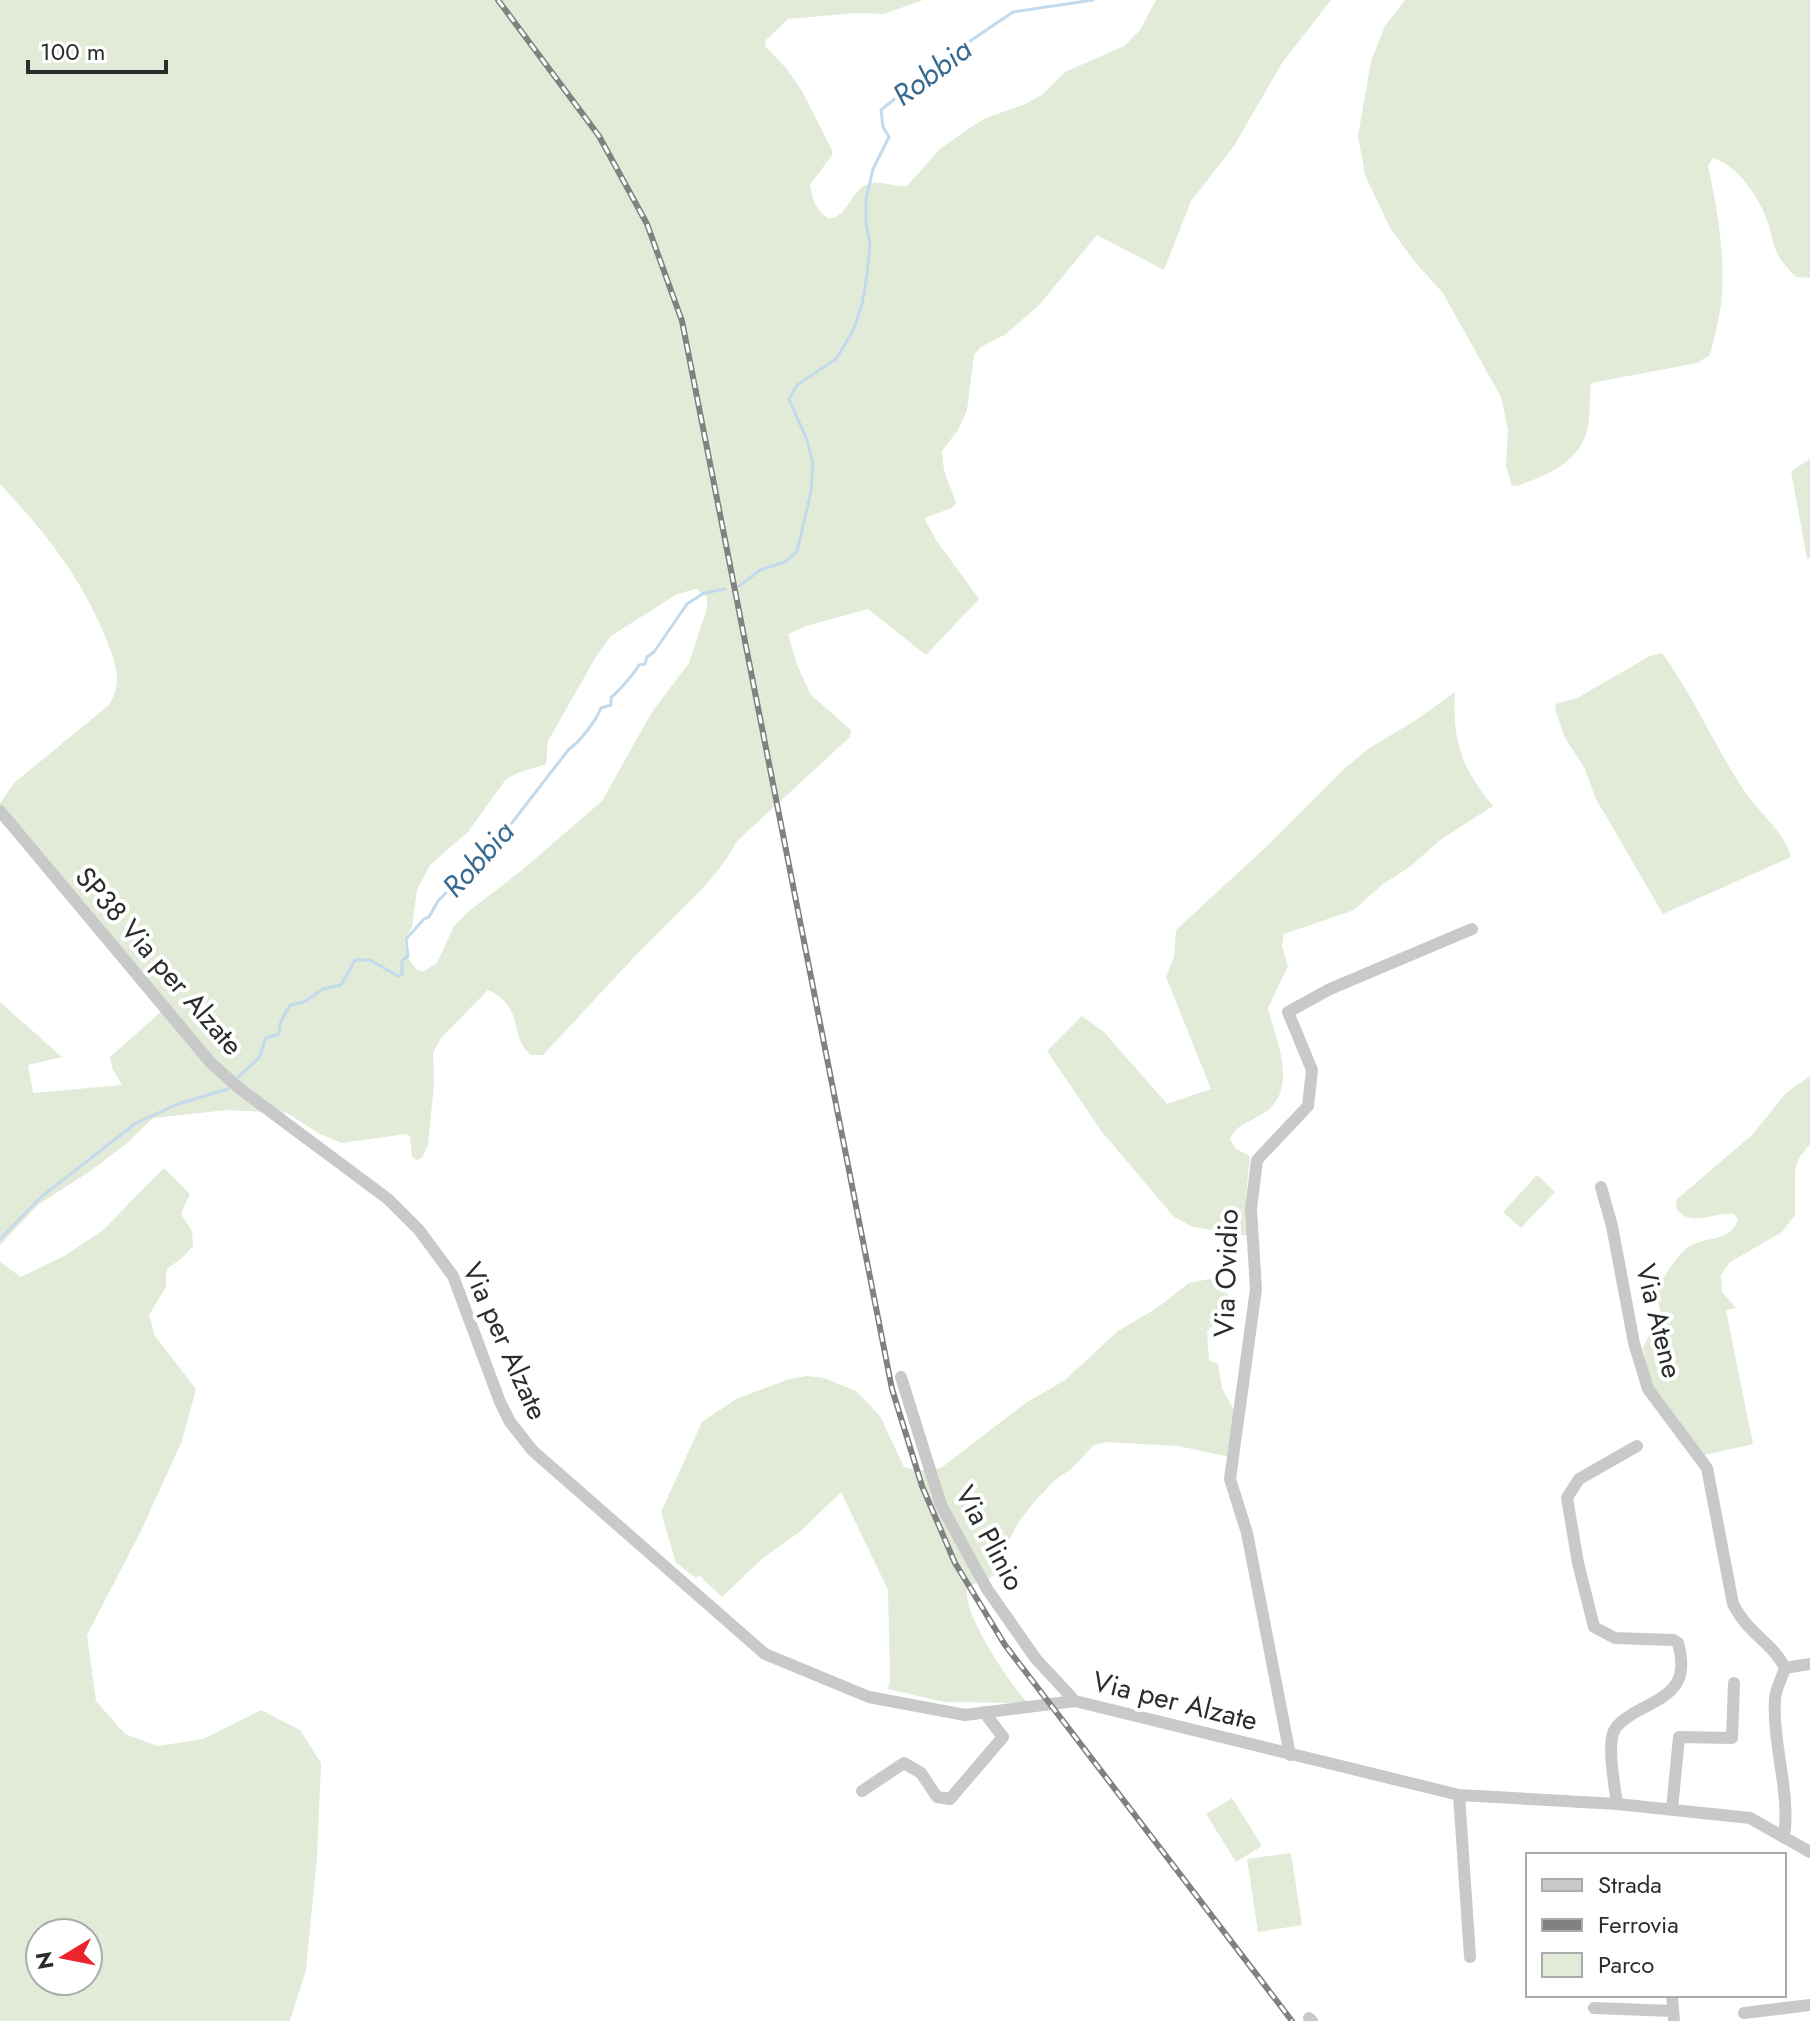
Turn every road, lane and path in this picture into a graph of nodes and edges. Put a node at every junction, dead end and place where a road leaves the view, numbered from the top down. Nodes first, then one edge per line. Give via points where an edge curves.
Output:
1 (1, 814) edge
2 (1472, 929) dead end
3 (1601, 1187) dead end
4 (438, 1254) joint
5 (901, 1377) dead end
6 (1637, 1446) dead end
7 (1810, 1664) edge
8 (1785, 1668) junction
9 (1734, 1683) dead end
10 (1075, 1701) junction
11 (984, 1712) junction
12 (1290, 1755) junction
13 (862, 1791) dead end
14 (1459, 1795) junction
15 (1617, 1804) junction
16 (1672, 1809) junction
17 (1784, 1838) junction
18 (1810, 1852) edge
19 (1470, 1957) dead end
20 (1810, 2005) edge
21 (1594, 2008) dead end
22 (1744, 2013) dead end
23 (1673, 2016) edge

1 - 4 street, SP38 Via per Alzate via 211,1063 388,1199
2 - 12 street, Via Ovidio via 1288,1012 1312,1070 1308,1106 1257,1160 1251,1209 1256,1289 1230,1479 1247,1533
3 - 8 street, Via Atene via 1648,1389 1707,1468 1733,1604 1742,1622 1779,1655
4 - 11 street, Via per Alzate via 464,1301 500,1402 521,1437 765,1654 869,1697 965,1715
5 - 10 street, Via Plinio via 941,1505 987,1589 1036,1659
6 - 15 street via 1579,1479 1567,1498 1594,1627 1615,1638 1673,1640 1683,1661 1681,1677 1665,1696 1614,1729
7 - 8 street
8 - 17 street via 1775,1696 1788,1816
9 - 16 street via 1732,1738 1679,1737
10 - 11 street, Via per Alzate
10 - 12 street, Via per Alzate
11 - 13 street via 1003,1737 950,1799 937,1797 921,1773 904,1763
12 - 14 street, Via per Alzate
14 - 15 street, Via per Alzate
14 - 19 street
15 - 16 street, Via per Alzate
16 - 17 street, Via per Alzate via 1750,1818
17 - 18 street, Via per Alzate
20 - 22 street
21 - 23 street

